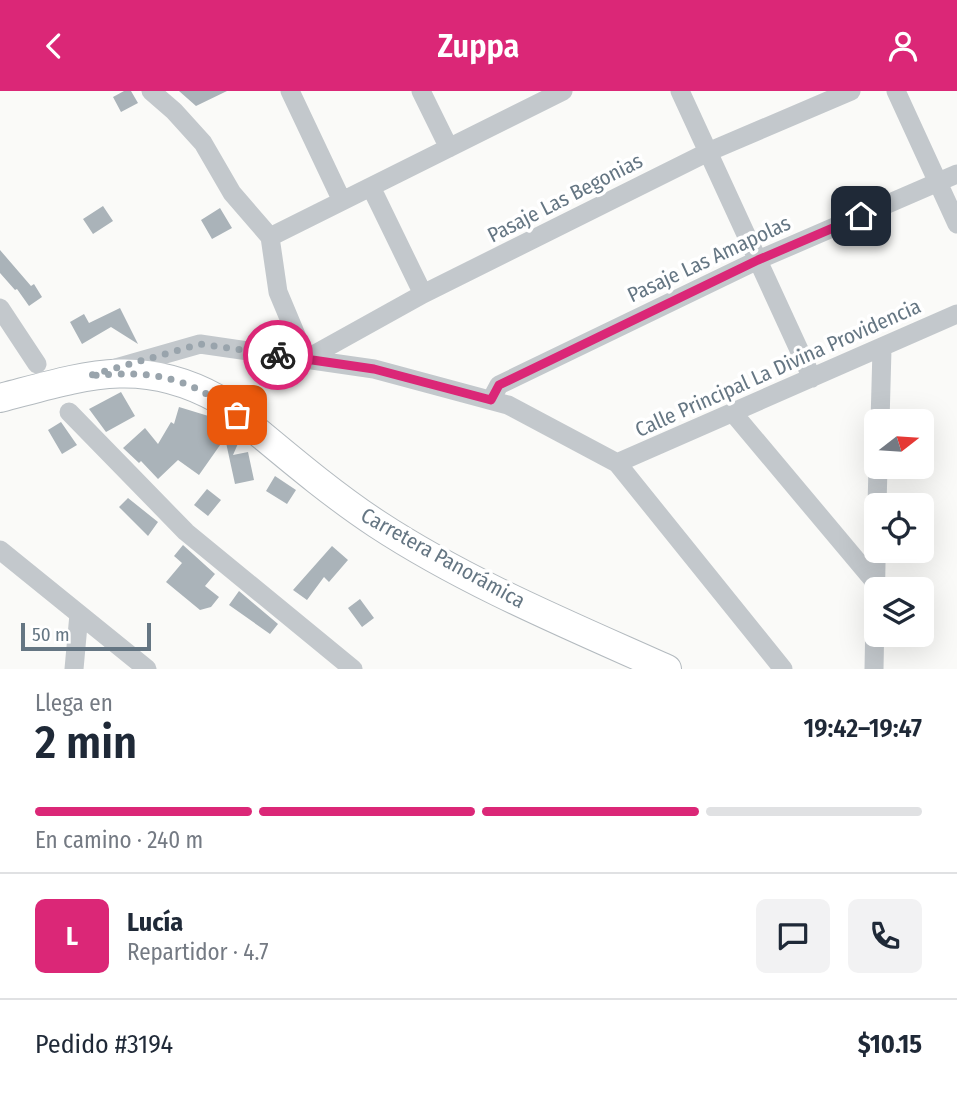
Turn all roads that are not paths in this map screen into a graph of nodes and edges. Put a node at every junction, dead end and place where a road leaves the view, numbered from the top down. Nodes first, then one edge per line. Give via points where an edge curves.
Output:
1 (150, 91) edge
2 (290, 91) edge
3 (421, 91) edge
4 (563, 91) edge
5 (680, 91) edge
6 (851, 91) edge
7 (896, 91) edge
8 (449, 148) junction
9 (708, 152) junction
10 (957, 174) edge
11 (938, 183) junction
12 (371, 187) junction
13 (342, 201) junction
14 (957, 224) edge
15 (270, 237) junction
16 (758, 260) junction
17 (423, 295) junction
18 (0, 309) edge
19 (957, 314) edge
20 (882, 349) junction
21 (306, 359) junction
22 (37, 364) dead end
23 (88, 376) junction
24 (812, 378) junction
25 (0, 398) edge
26 (491, 400) junction
27 (880, 409) edge
28 (69, 412) dead end
29 (733, 413) junction
30 (617, 463) junction
31 (0, 550) edge
32 (871, 577) edge
33 (79, 614) junction
34 (874, 647) edge
35 (74, 669) edge
36 (147, 669) edge
37 (353, 669) edge
38 (667, 669) edge
39 (783, 669) edge
40 (874, 669) edge

1 - 15 street via 203,143 232,193
2 - 13 street
3 - 8 street
4 - 8 street
5 - 9 street
6 - 9 street, Pasaje Las Begonias
7 - 11 street
8 - 12 street
9 - 16 street
9 - 17 street, Pasaje Las Begonias
10 - 11 street, Pasaje Las Amapolas
11 - 14 street
11 - 16 street, Pasaje Las Amapolas
12 - 13 street
12 - 17 street
13 - 15 street
15 - 21 street via 278,292
16 - 24 street
16 - 26 street, Pasaje Las Amapolas via 499,385
17 - 21 street, Pasaje Las Begonias
18 - 22 street
19 - 20 street, Calle Principal La Divina Providencia
20 - 24 street, Calle Principal La Divina Providencia
20 - 27 street
21 - 23 street via 200,344
21 - 26 street via 374,369
23 - 25 street, Carretera Panorámica
23 - 38 street, Carretera Panorámica via 151,373 197,387 354,509 412,546 534,609
24 - 29 street, Calle Principal La Divina Providencia
26 - 30 street
28 - 37 street via 186,532
29 - 30 street, Calle Principal La Divina Providencia
29 - 32 street
30 - 39 street
31 - 33 street
33 - 35 street
33 - 36 street
34 - 40 street

